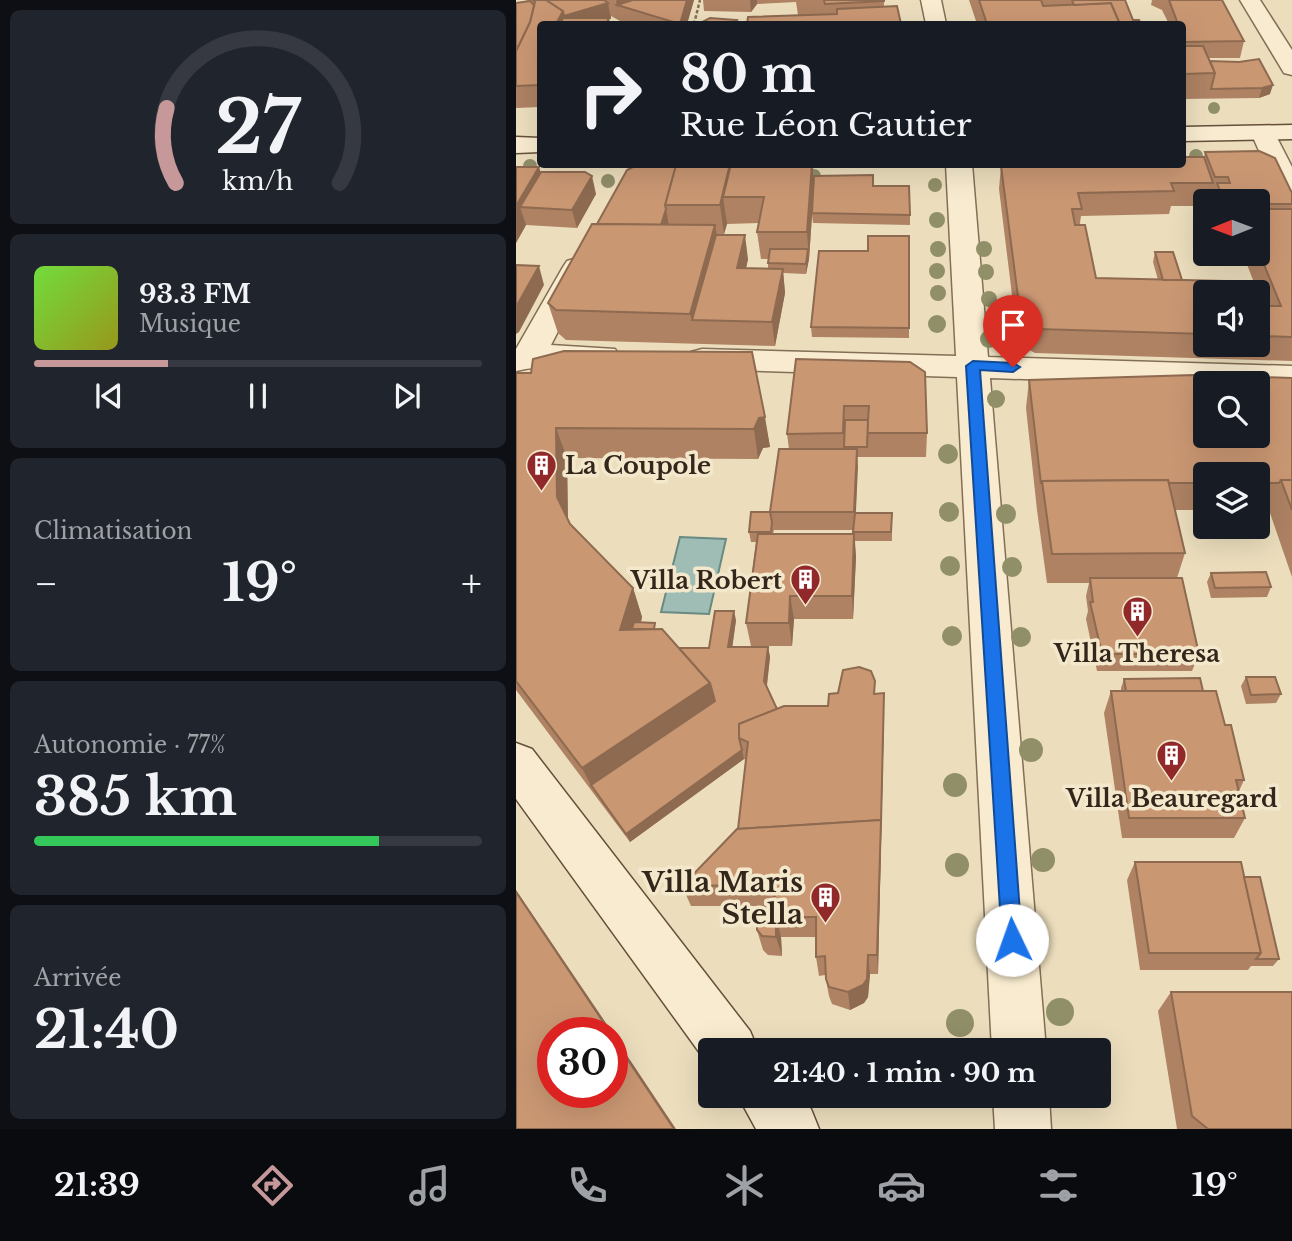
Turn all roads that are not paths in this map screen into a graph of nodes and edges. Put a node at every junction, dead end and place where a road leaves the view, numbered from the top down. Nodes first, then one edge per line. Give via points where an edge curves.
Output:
1 (931, 0) edge
2 (1250, 0) edge
3 (935, 21) edge
4 (1292, 68) edge
5 (1292, 132) edge
6 (1263, 133) junction
7 (1186, 134) edge
8 (516, 145) edge
9 (537, 145) edge
10 (959, 168) edge
11 (1292, 195) edge
12 (591, 239) edge
13 (628, 357) edge
14 (523, 358) edge
15 (670, 358) edge
16 (973, 366) junction
17 (1292, 377) edge
18 (516, 763) edge
19 (722, 1038) edge
20 (1018, 1038) edge
21 (775, 1108) edge
22 (1022, 1108) edge
23 (791, 1129) edge
24 (1023, 1129) edge

1 - 3 street
2 - 4 street
5 - 6 street
6 - 7 street
6 - 11 street
8 - 9 street
10 - 16 street
12 - 14 street
13 - 14 street
15 - 16 street
16 - 17 street
16 - 20 street
18 - 19 street
21 - 23 street
22 - 24 street

